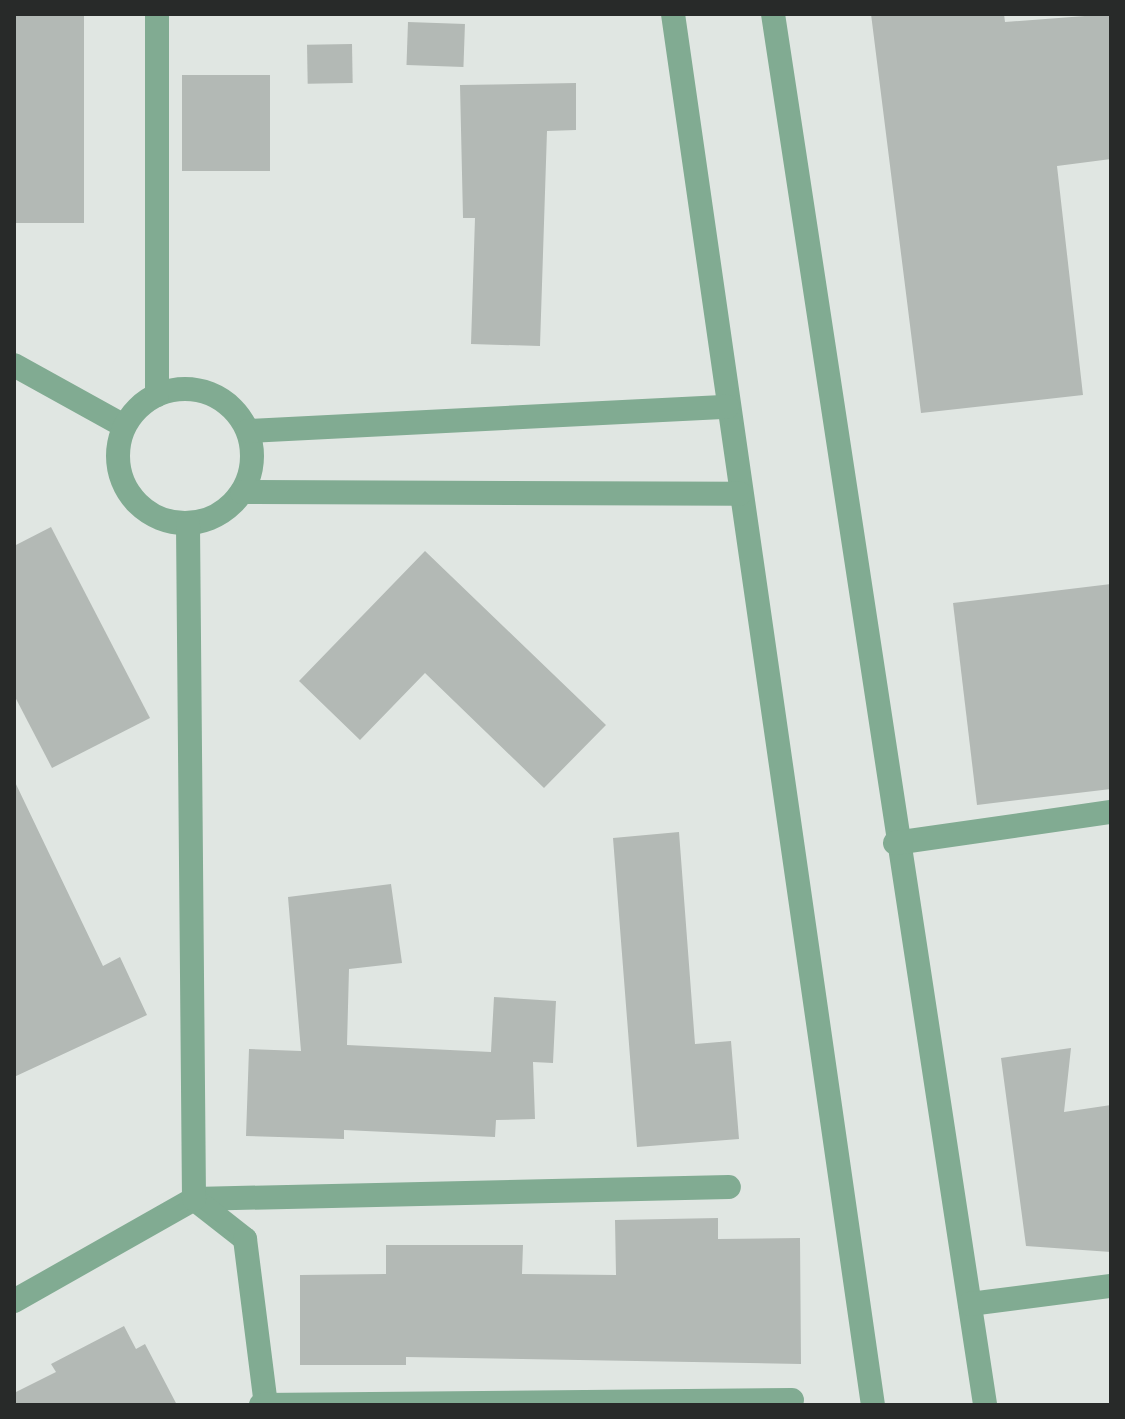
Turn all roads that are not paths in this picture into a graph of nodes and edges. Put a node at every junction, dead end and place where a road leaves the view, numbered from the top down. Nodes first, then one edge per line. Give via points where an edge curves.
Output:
1 (157, 14) edge
2 (673, 14) edge
3 (773, 14) edge
4 (14, 365) edge
5 (157, 395) junction
6 (727, 407) junction
7 (124, 426) junction
8 (248, 431) junction
9 (242, 492) junction
10 (740, 494) junction
11 (188, 524) junction
12 (1111, 812) edge
13 (895, 843) junction
14 (729, 1187) dead end
15 (194, 1199) junction
16 (1111, 1286) edge
17 (14, 1301) edge
18 (970, 1304) junction
19 (792, 1400) dead end
20 (264, 1404) edge
21 (873, 1405) edge
22 (985, 1405) edge

1 - 5 street
2 - 6 street
3 - 13 street
4 - 7 street
5 - 7 street
5 - 8 street via 201,391 237,413
6 - 8 street
6 - 10 street
7 - 11 street via 119,472 128,494 155,516
8 - 9 street via 252,462
9 - 10 street
9 - 11 street via 209,520
10 - 21 street
11 - 15 street
12 - 13 street
13 - 18 street
14 - 15 street
15 - 17 street
15 - 20 street via 245,1239
16 - 18 street
18 - 22 street
19 - 20 street

